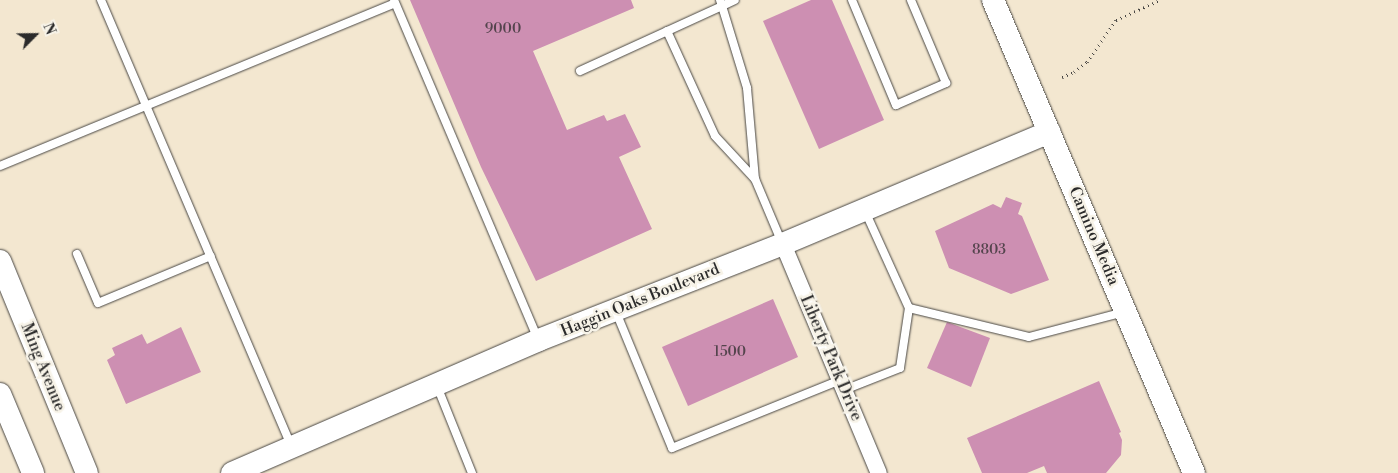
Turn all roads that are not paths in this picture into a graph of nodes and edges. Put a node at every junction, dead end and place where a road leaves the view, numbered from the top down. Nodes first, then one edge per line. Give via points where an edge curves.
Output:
1 (102, 0) edge
2 (735, 0) edge
3 (852, 0) edge
4 (911, 0) edge
5 (993, 0) edge
6 (395, 1) edge
7 (721, 3) edge
8 (667, 31) junction
9 (580, 71) dead end
10 (146, 106) junction
11 (1049, 132) junction
12 (0, 166) edge
13 (755, 179) junction
14 (864, 209) junction
15 (782, 244) junction
16 (77, 254) dead end
17 (210, 256) junction
18 (0, 261) edge
19 (909, 308) junction
20 (615, 310) junction
21 (1126, 311) junction
22 (539, 340) junction
23 (436, 384) junction
24 (842, 385) junction
25 (0, 394) edge
26 (292, 447) junction
27 (33, 473) edge
28 (87, 473) edge
29 (232, 473) edge
30 (472, 473) edge
31 (879, 473) edge
32 (1194, 473) edge

1 - 10 lane
2 - 7 lane
3 - 4 lane via 896,105 946,83
5 - 11 street, Camino Media
6 - 10 lane
6 - 22 lane
7 - 8 lane
7 - 13 lane via 747,88
8 - 9 lane
8 - 13 lane via 715,136
10 - 12 lane
10 - 17 lane
11 - 14 street, Haggin Oaks Boulevard
11 - 21 street, Camino Media
13 - 15 lane
14 - 15 street, Haggin Oaks Boulevard
14 - 19 lane
15 - 20 street, Haggin Oaks Boulevard
15 - 24 street, Liberty Park Drive
16 - 17 lane via 98,303
17 - 26 lane
18 - 28 street, Ming Avenue
19 - 21 lane via 1029,337
19 - 24 lane via 900,368
20 - 22 street, Haggin Oaks Boulevard
20 - 24 lane via 672,448
21 - 32 street, Camino Media
22 - 23 street, Haggin Oaks Boulevard
23 - 26 street, Haggin Oaks Boulevard
23 - 30 lane
24 - 31 street, Liberty Park Drive
25 - 27 street
26 - 29 street, Haggin Oaks Boulevard

